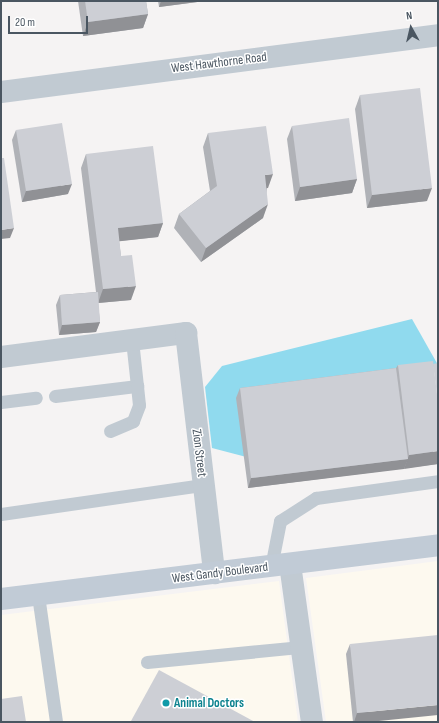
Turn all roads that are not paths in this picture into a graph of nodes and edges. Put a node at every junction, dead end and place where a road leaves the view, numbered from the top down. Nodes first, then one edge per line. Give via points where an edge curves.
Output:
1 (438, 35) edge
2 (1, 92) edge
3 (132, 340) junction
4 (1, 357) edge
5 (137, 386) junction
6 (55, 396) dead end
7 (36, 398) dead end
8 (1, 402) edge
9 (110, 431) dead end
10 (438, 481) edge
11 (203, 486) junction
12 (1, 514) edge
13 (438, 546) edge
14 (281, 565) junction
15 (214, 573) junction
16 (38, 595) junction
17 (1, 599) edge
18 (302, 647) junction
19 (147, 662) dead end
20 (56, 722) edge
21 (312, 722) edge

1 - 2 street, West Hawthorne Road
3 - 4 street
3 - 5 lane
3 - 11 street, Zion Street via 186,333
5 - 6 lane
5 - 9 lane via 138,405 133,421
7 - 8 lane
10 - 14 lane via 316,498 280,521
11 - 12 lane
11 - 15 street, Zion Street
13 - 14 main road, West Gandy Boulevard
14 - 15 main road, West Gandy Boulevard
14 - 18 street
15 - 16 main road, West Gandy Boulevard
16 - 17 main road, West Gandy Boulevard
16 - 20 lane
18 - 19 lane
18 - 21 street

